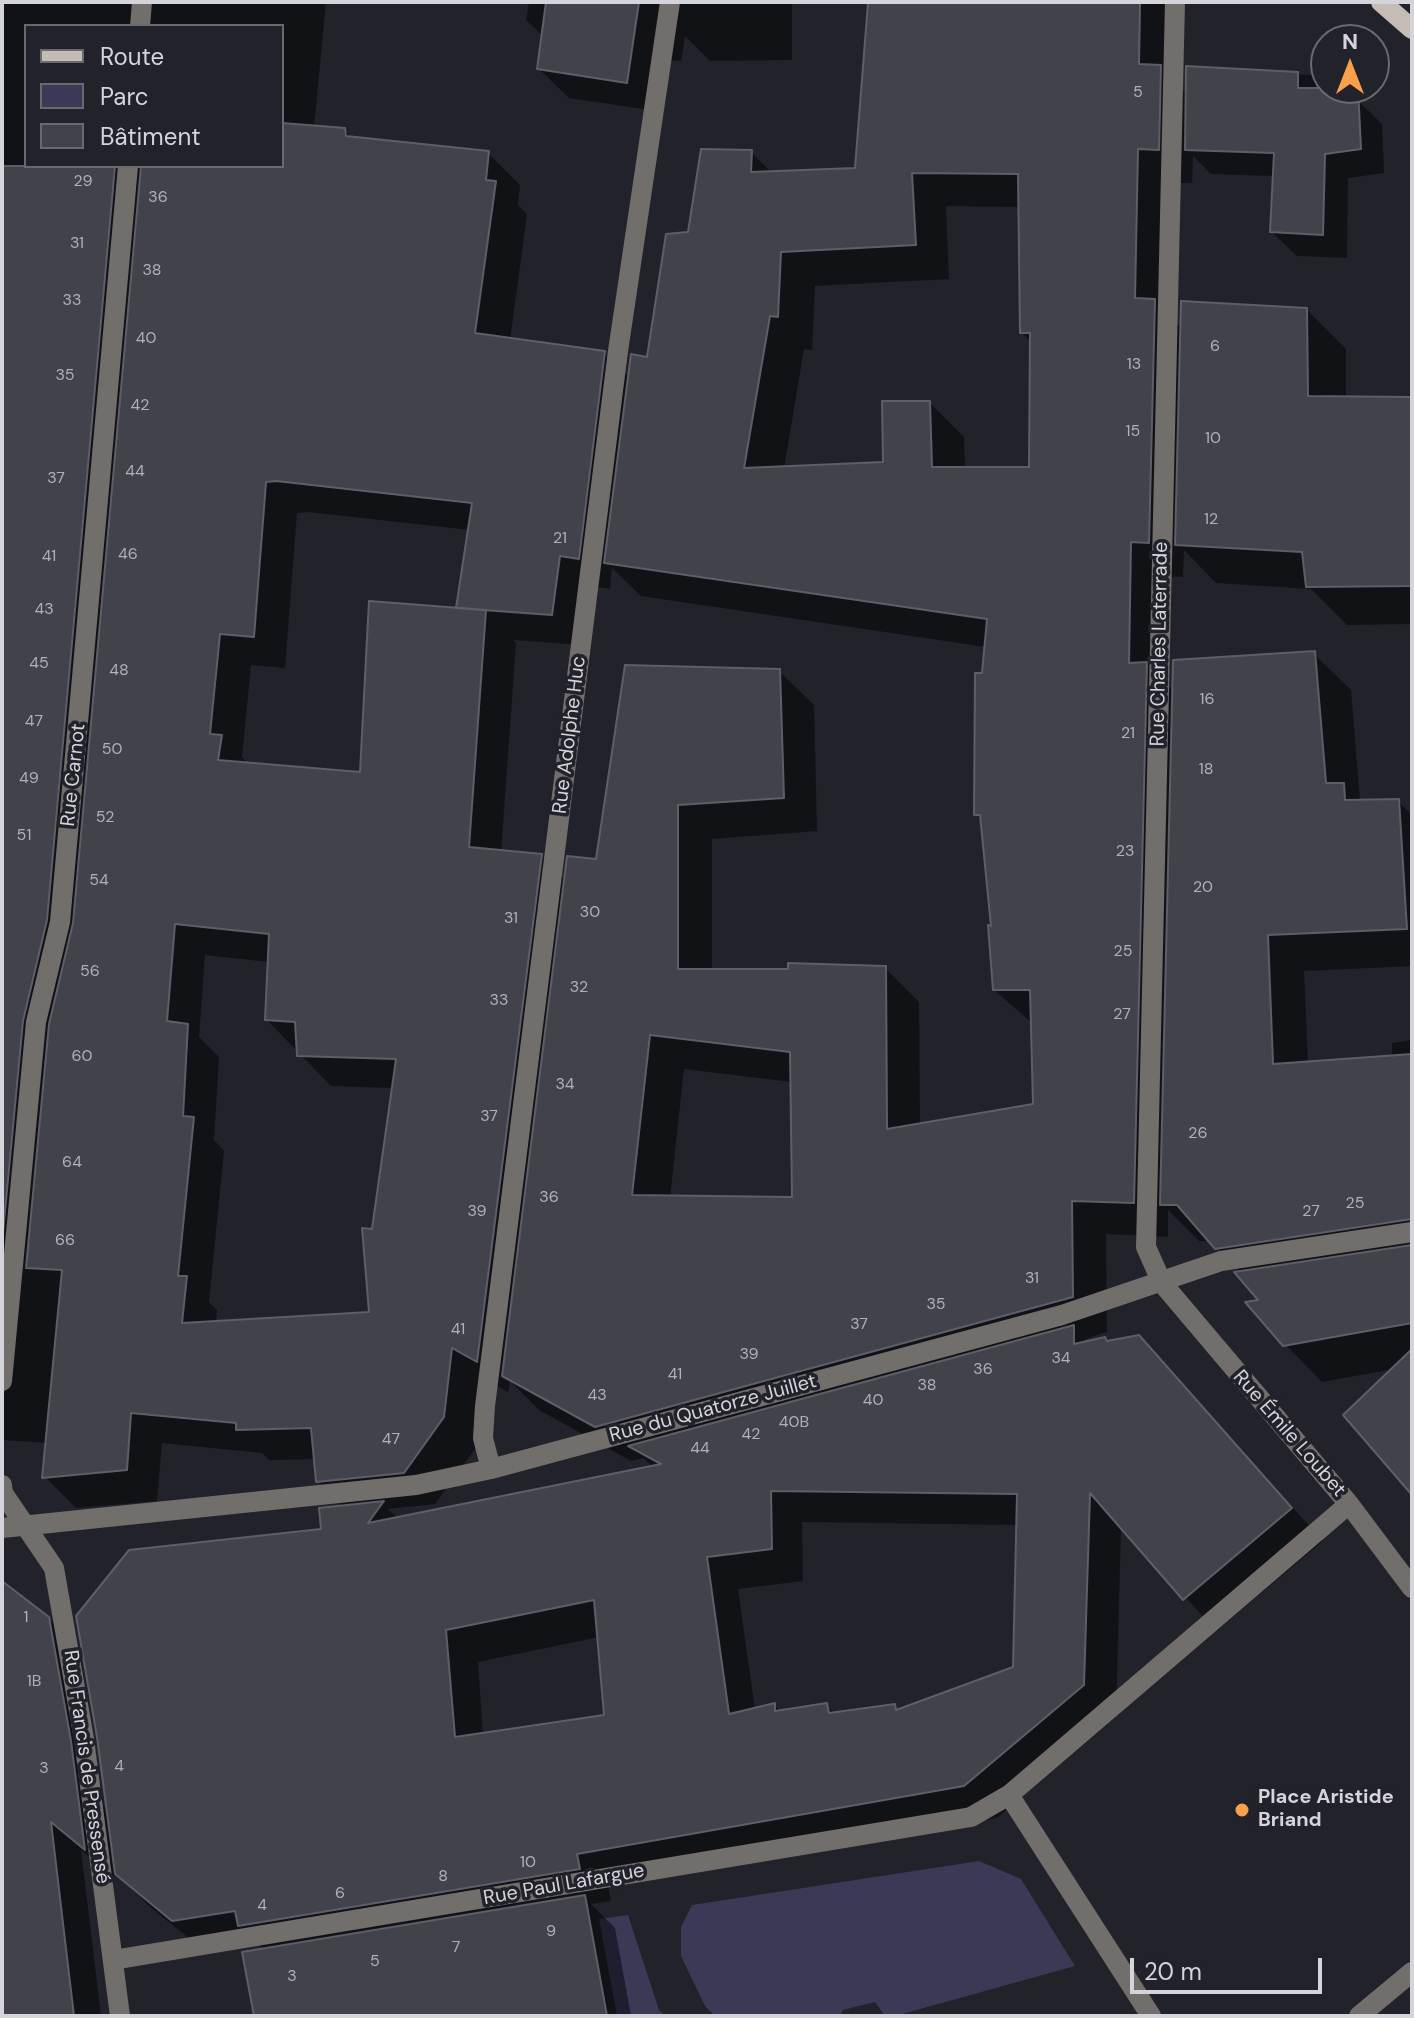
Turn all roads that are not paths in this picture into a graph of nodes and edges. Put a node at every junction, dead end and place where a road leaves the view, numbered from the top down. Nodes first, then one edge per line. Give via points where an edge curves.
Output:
1 (142, 2) edge
2 (670, 2) edge
3 (1175, 2) edge
4 (1386, 7) edge
5 (140, 24) edge
6 (1412, 31) edge
7 (128, 168) edge
8 (1412, 1232) edge
9 (1162, 1283) junction
10 (2, 1381) edge
11 (491, 1469) junction
12 (2, 1485) edge
13 (1349, 1504) junction
14 (27, 1526) junction
15 (2, 1528) edge
16 (1412, 1588) edge
17 (1009, 1795) junction
18 (113, 1960) junction
19 (1412, 1972) edge
20 (120, 2016) edge
21 (1151, 2016) edge
22 (1359, 2016) edge

1 - 5 street
2 - 11 street, Rue Adolphe Huc via 618,351 485,1406 483,1438
3 - 9 street, Rue Charles Laterrade via 1146,1247
4 - 6 main road
7 - 10 street, Rue Carnot via 60,922 36,1022
8 - 9 street, Rue du Quatorze Juillet via 1221,1261
9 - 11 street, Rue du Quatorze Juillet via 1062,1315
9 - 13 street, Rue Émile Loubet
11 - 14 street, Rue du Quatorze Juillet via 416,1485
12 - 14 street
13 - 16 street, Rue Émile Loubet
13 - 17 street
14 - 15 street, Rue du Quatorze Juillet
14 - 18 street, Rue Francis de Pressensé via 54,1568 84,1739
17 - 18 street, Rue Paul Lafargue via 971,1817
17 - 21 street
18 - 20 street, Rue Francis de Pressensé
19 - 22 street

